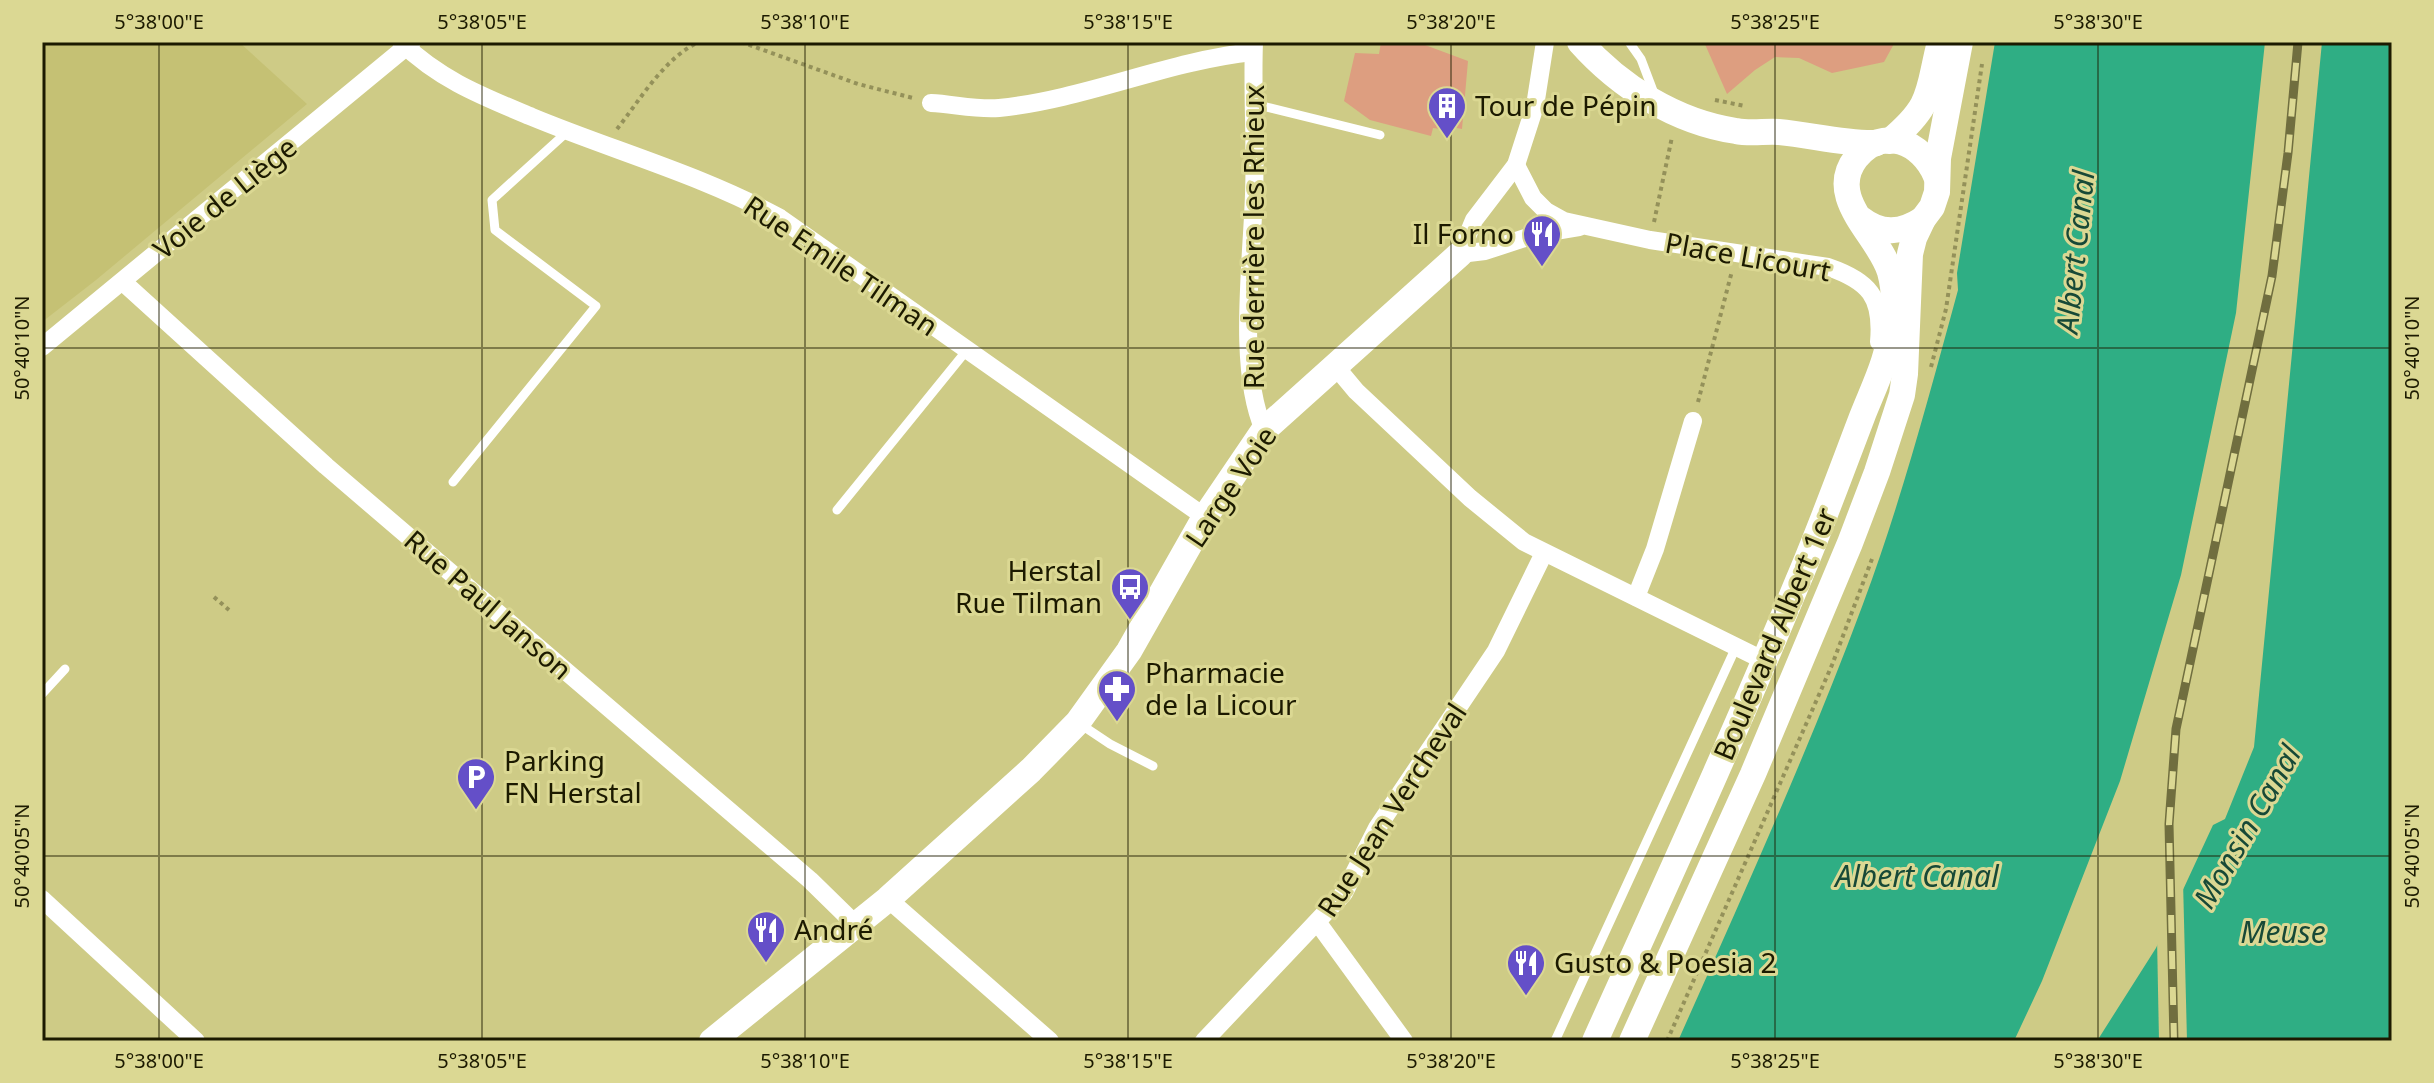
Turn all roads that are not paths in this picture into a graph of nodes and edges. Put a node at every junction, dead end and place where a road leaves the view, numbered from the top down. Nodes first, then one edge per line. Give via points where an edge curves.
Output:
1 (1545, 42) edge
2 (1580, 42) edge
3 (1629, 42) edge
4 (1940, 42) edge
5 (1960, 42) edge
6 (406, 44) edge
7 (1254, 47) edge
8 (931, 103) road end
9 (1254, 104) junction
10 (1668, 108) junction
11 (567, 132) junction
12 (1380, 135) dead end
13 (1883, 142) junction
14 (1516, 165) junction
15 (1936, 176) junction
16 (1861, 219) junction
17 (1923, 219) junction
18 (1586, 226) junction
19 (1460, 254) junction
20 (123, 282) junction
21 (42, 347) edge
22 (967, 350) junction
23 (1336, 367) junction
24 (1862, 419) junction
25 (1693, 421) road end
26 (1264, 430) junction
27 (453, 482) dead end
28 (837, 510) dead end
29 (1205, 517) junction
30 (1544, 553) junction
31 (1636, 597) junction
32 (1812, 634) junction
33 (1736, 647) junction
34 (1765, 661) junction
35 (65, 669) dead end
36 (42, 694) edge
37 (1078, 722) junction
38 (1153, 766) dead end
39 (42, 899) edge
40 (888, 899) junction
41 (1318, 923) junction
42 (856, 925) junction
43 (196, 1041) edge
44 (712, 1041) edge
45 (1050, 1041) edge
46 (1204, 1041) edge
47 (1404, 1041) edge
48 (1555, 1041) edge
49 (1595, 1041) edge
50 (1632, 1041) edge

1 - 14 street via 1535,106
2 - 10 main road via 1619,80
3 - 10 lane
4 - 13 main road, Boulevard Albert 1er via 1923,107 1911,124
5 - 15 main road, Boulevard Albert 1er
6 - 11 street, Rue Emile Tilman via 446,79
6 - 20 street, Voie de Liège
7 - 8 street via 1064,98 996,108
7 - 9 street, Rue derrière les Rhieux
9 - 12 lane
9 - 26 street, Rue derrière les Rhieux via 1249,356 1251,388
10 - 13 main road via 1738,132 1777,132 1850,144
11 - 22 street, Rue Emile Tilman via 727,191 780,218
11 - 27 lane via 492,200 495,230 596,306
13 - 15 main road via 1920,150
13 - 16 main road, Boulevard Albert 1er via 1863,150 1848,174 1849,202
14 - 18 street, Place Licourt via 1527,190 1546,211
14 - 19 street via 1474,220
15 - 17 main road, Boulevard Albert 1er via 1937,192
16 - 17 main road via 1894,231
16 - 24 main road, Boulevard Albert 1er via 1886,260 1893,298 1890,340
17 - 32 main road, Boulevard Albert 1er via 1910,254 1902,395 1865,506
18 - 19 street, Place Licourt
18 - 24 street, Place Licourt via 1828,267 1853,276 1875,301 1880,330
19 - 23 main road, Large Voie
20 - 21 street, Voie de Liège
20 - 42 street, Rue Paul Janson via 326,466
22 - 28 lane
22 - 29 street, Rue Emile Tilman
23 - 26 main road, Large Voie
23 - 30 street via 1470,498
24 - 34 main road, Boulevard Albert 1er
25 - 31 street
26 - 29 main road, Large Voie
29 - 37 main road, Large Voie via 1129,651
30 - 31 street
30 - 41 street, Rue Jean Vercheval via 1496,651 1377,828 1344,893
31 - 33 street
32 - 34 main road via 1796,652
32 - 50 main road, Boulevard Albert 1er
33 - 34 street
33 - 48 lane, Boulevard Albert 1er
34 - 49 main road, Boulevard Albert 1er
35 - 36 lane
37 - 38 lane
37 - 40 main road, Large Voie
39 - 43 street
40 - 42 main road, Large Voie
40 - 45 street
41 - 46 street, Rue Jean Vercheval
41 - 47 street
42 - 44 main road, Large Voie

